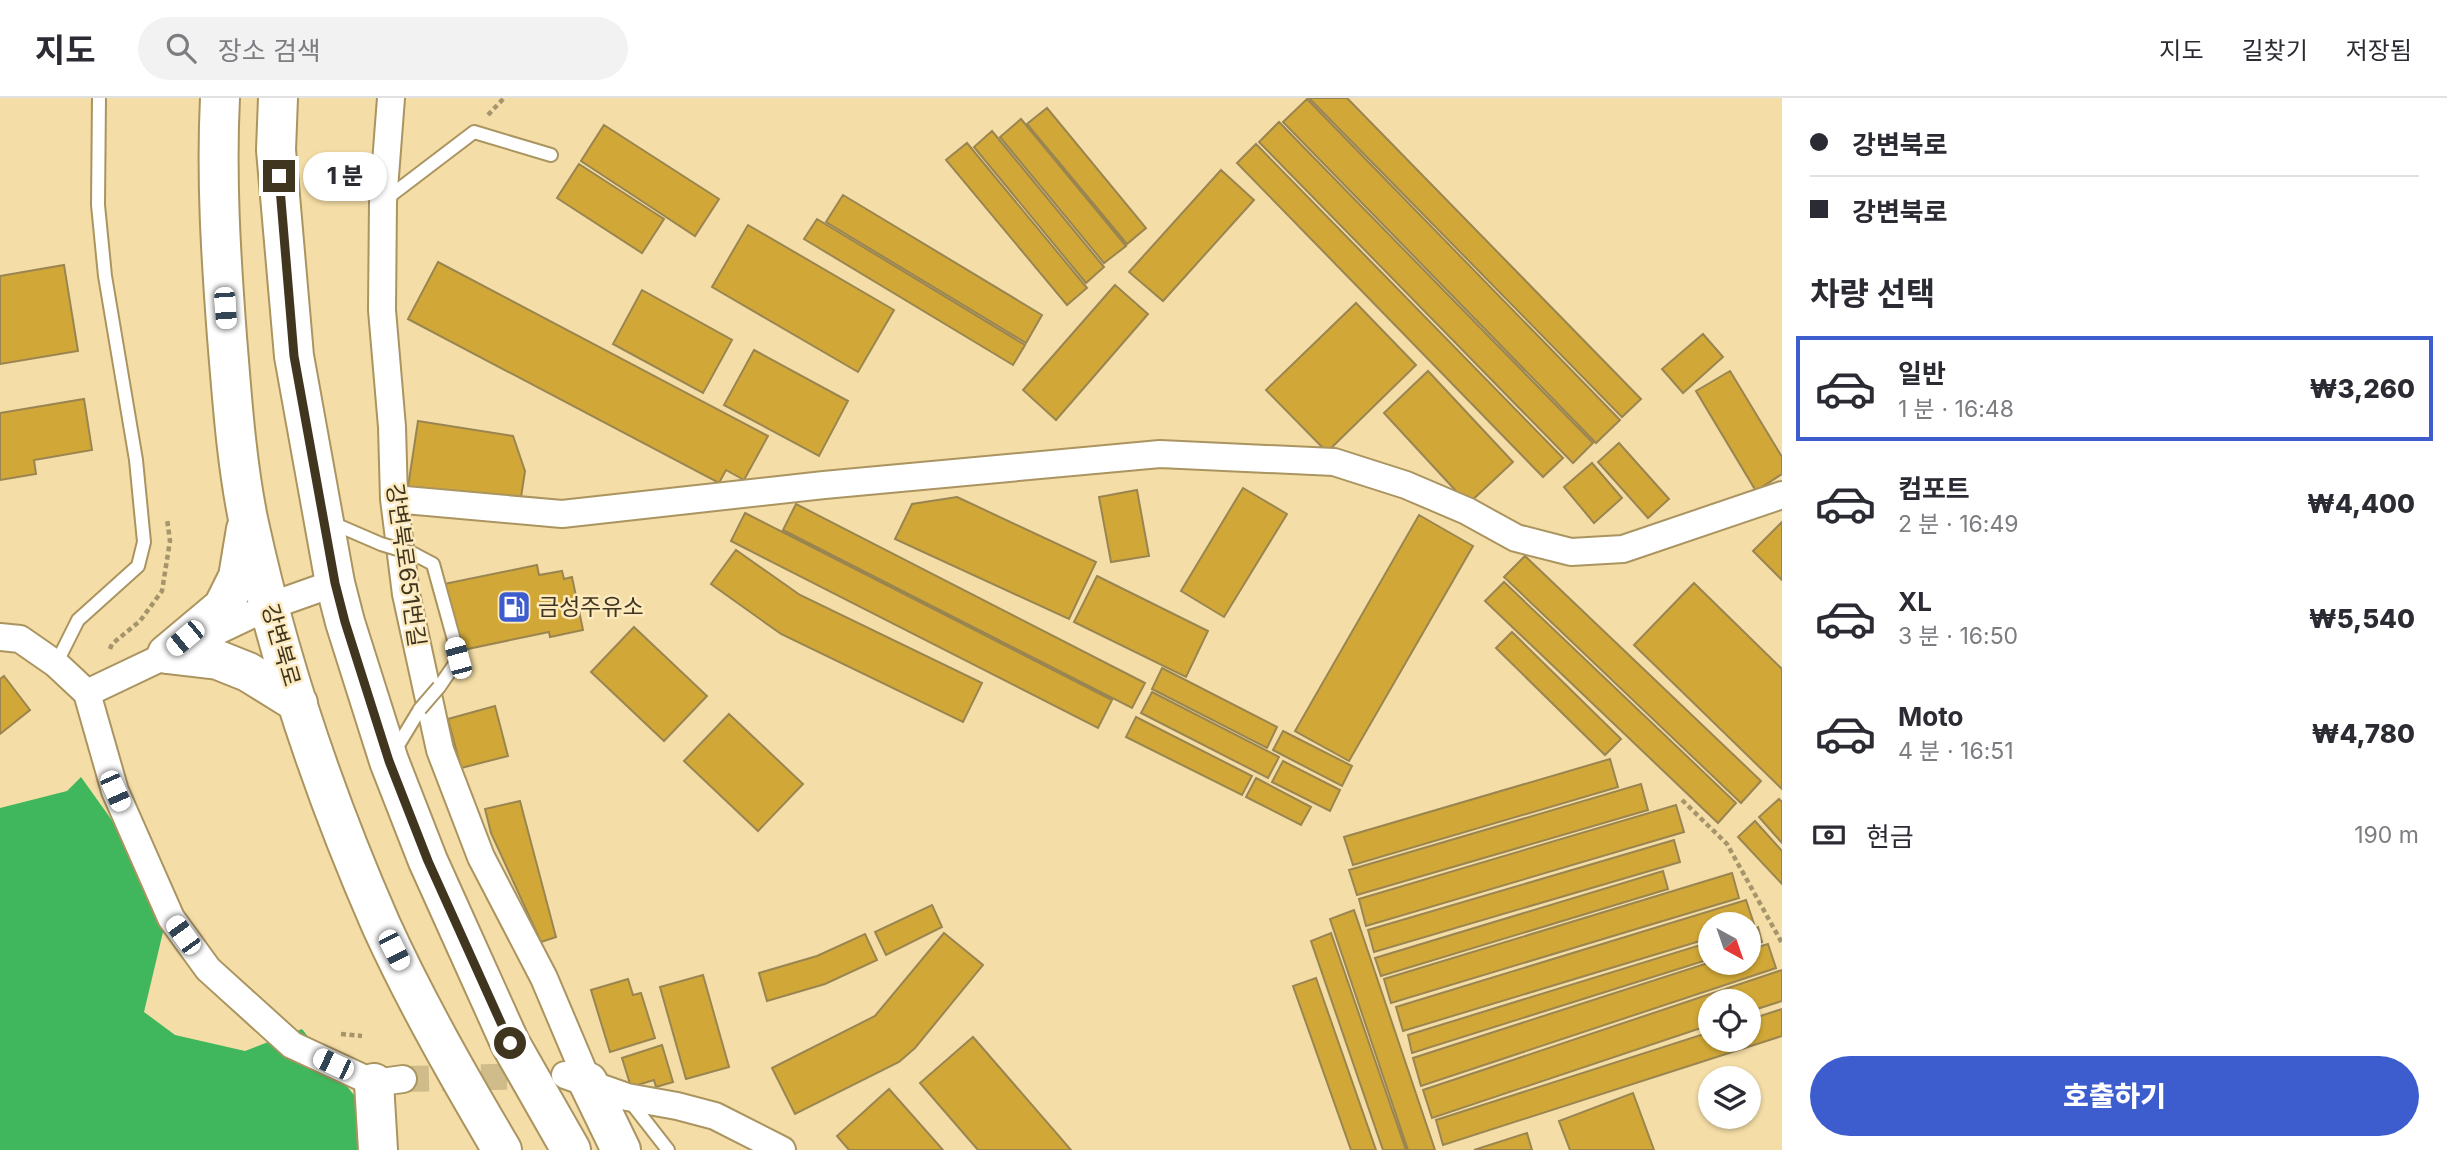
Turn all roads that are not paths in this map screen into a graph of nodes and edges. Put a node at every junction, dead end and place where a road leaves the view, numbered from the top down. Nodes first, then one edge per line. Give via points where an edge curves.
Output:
1 (99, 98) edge
2 (220, 98) edge
3 (278, 98) edge
4 (391, 98) edge
5 (551, 155) dead end
6 (383, 202) junction
7 (1782, 495) edge
8 (394, 499) junction
9 (248, 516) junction
10 (323, 519) junction
11 (335, 583) junction
12 (270, 606) junction
13 (0, 637) edge
14 (167, 654) junction
15 (56, 664) junction
16 (87, 693) junction
17 (298, 703) junction
18 (389, 761) junction
19 (577, 1079) junction
20 (388, 1081) joint
21 (627, 1097) junction
22 (378, 1150) edge
23 (502, 1150) edge
24 (571, 1150) edge
25 (621, 1150) edge
26 (668, 1150) edge
27 (782, 1150) edge

1 - 15 lane via 98,205 144,542 138,566 78,620
2 - 9 highway, 강변북로 via 221,258 232,408
3 - 10 highway via 276,150 294,356
4 - 6 street, 강변북로651번길
5 - 6 lane via 474,132
6 - 8 street, 강변북로651번길 via 382,310
7 - 8 street via 1623,549 1571,552 1516,538 1406,485 1334,462 1160,454 562,514
8 - 19 street, 강변북로651번길 via 405,594 440,750 481,857 544,978
9 - 12 highway, 강변북로
9 - 14 highway via 238,577 223,607
10 - 11 highway
10 - 18 lane, bridge via 433,564 458,658
11 - 12 street
11 - 18 highway
12 - 14 street
12 - 17 highway, 강변북로
13 - 15 street via 20,639
14 - 16 street
14 - 17 highway via 218,660 248,671
15 - 16 street
16 - 20 street via 115,791 171,918 208,969 292,1045
17 - 23 highway, 강변북로 via 382,926 454,1068
18 - 24 highway via 428,861 510,1043
19 - 21 street
19 - 25 highway
20 - 22 highway
21 - 26 lane
21 - 27 street via 715,1116

